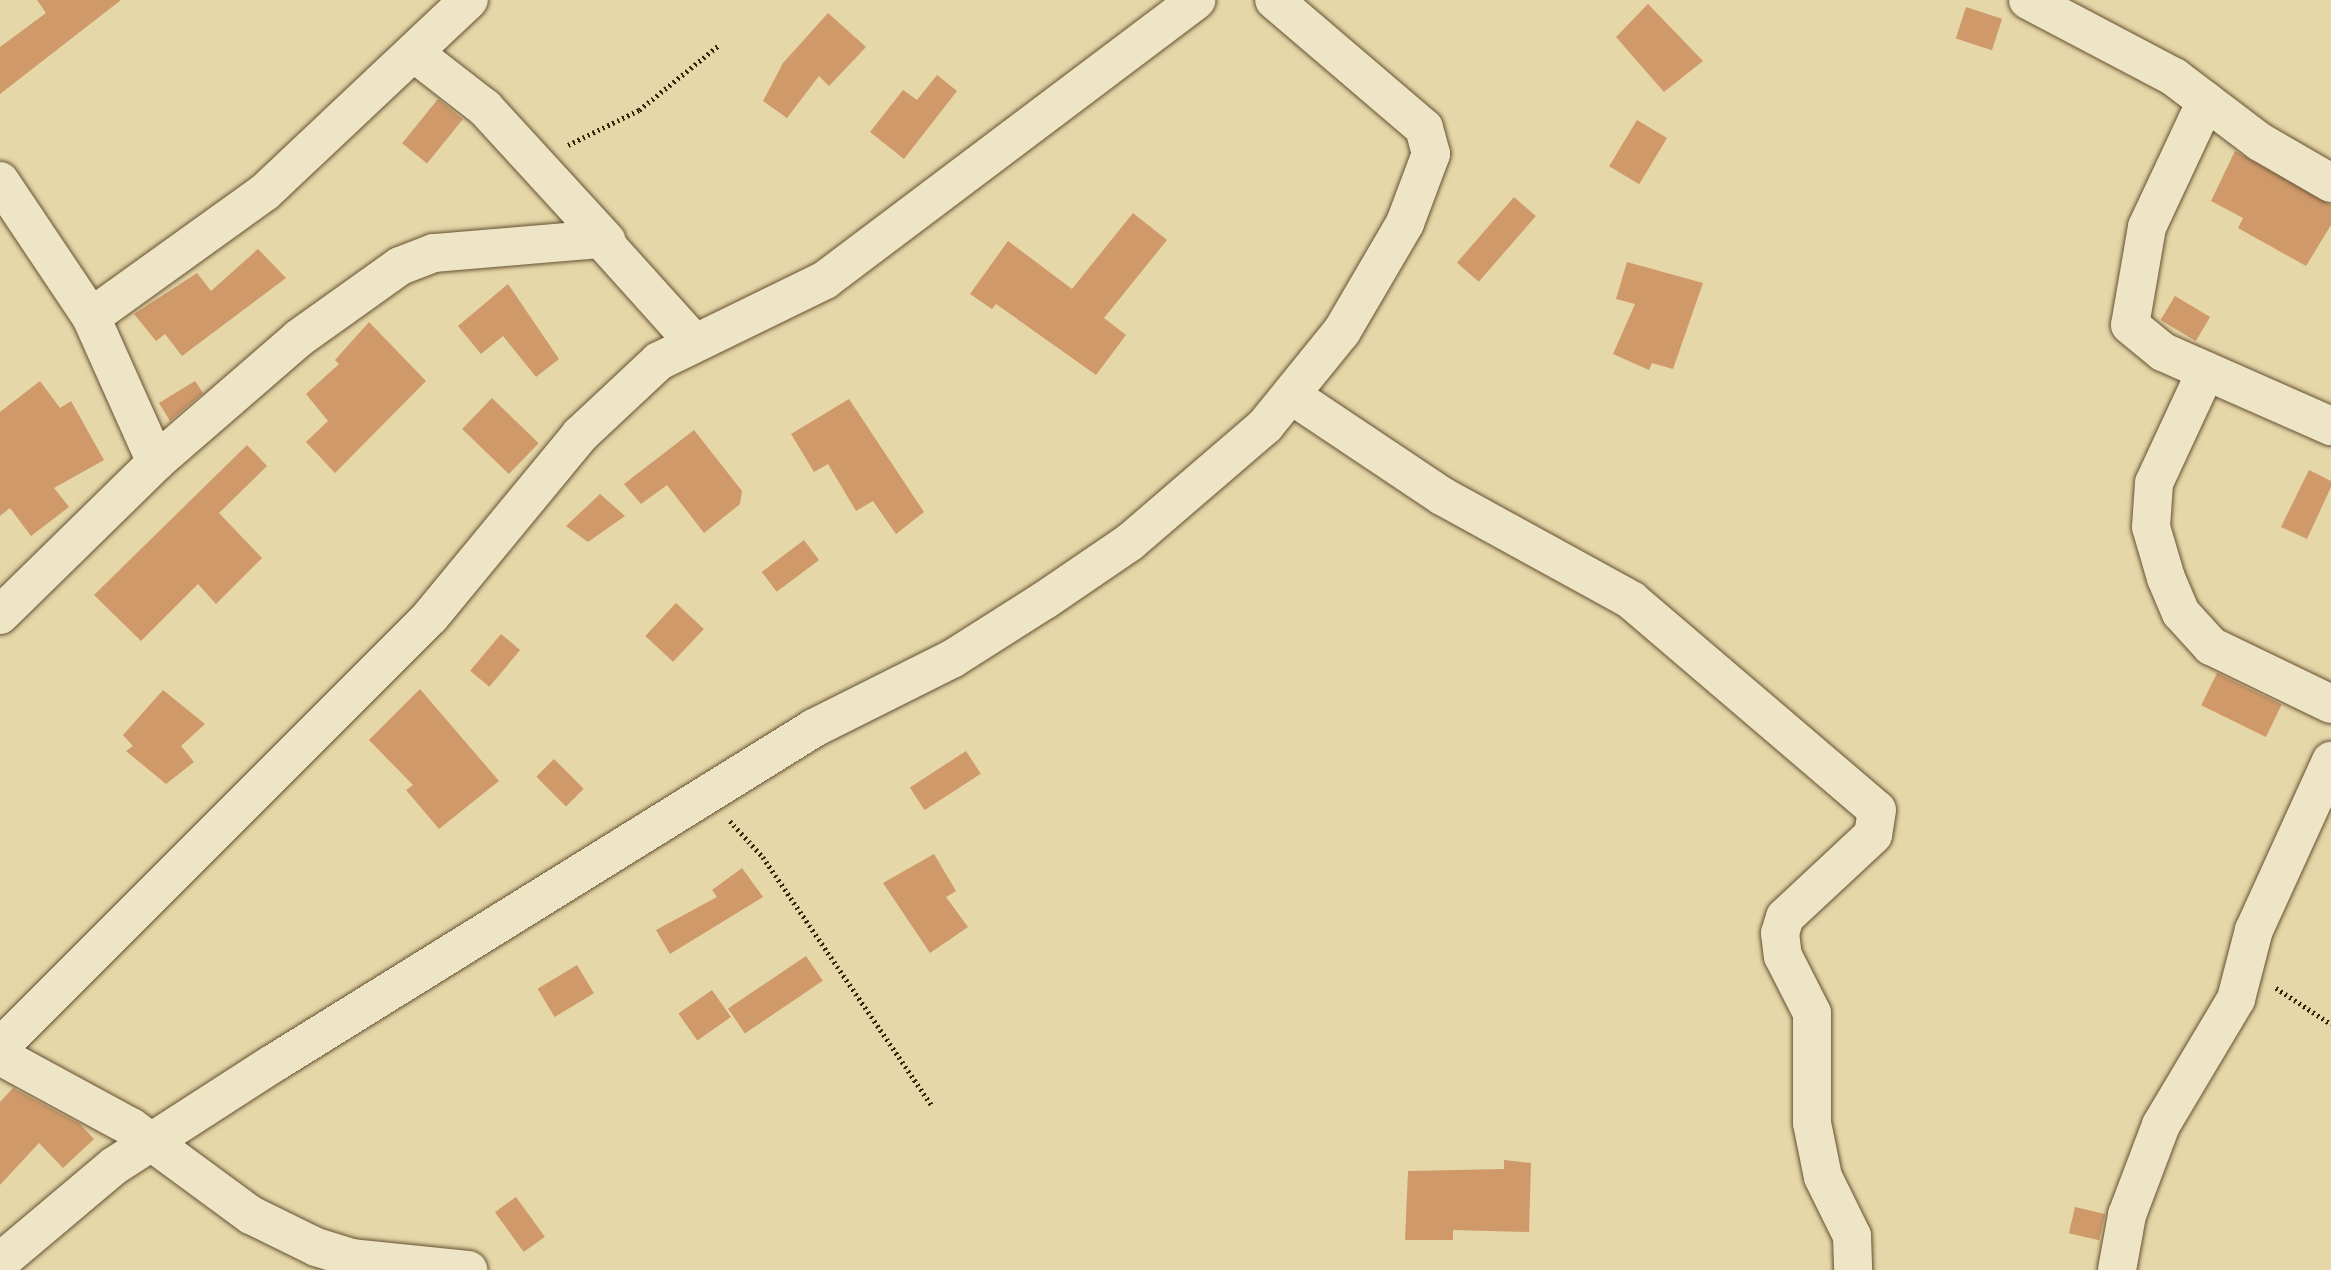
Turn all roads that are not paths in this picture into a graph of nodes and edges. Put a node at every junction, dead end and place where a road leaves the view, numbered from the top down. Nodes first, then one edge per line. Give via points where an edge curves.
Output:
1 (469, 0) edge
2 (1196, 0) edge
3 (1275, 0) edge
4 (2028, 0) edge
5 (414, 53) junction
6 (2206, 101) junction
7 (0, 181) edge
8 (2331, 183) edge
9 (11, 221) edge
10 (607, 241) junction
11 (91, 317) junction
12 (692, 340) junction
13 (2206, 371) junction
14 (1291, 395) junction
15 (2331, 426) edge
16 (156, 462) junction
17 (0, 615) edge
18 (2331, 704) edge
19 (2331, 761) edge
20 (0, 1046) edge
21 (0, 1056) edge
22 (151, 1142) junction
23 (0, 1262) edge
24 (468, 1270) edge
25 (1853, 1270) edge
26 (2118, 1270) edge

1 - 5 street
2 - 12 street via 868,251 741,323
3 - 14 street via 1424,128 1432,154 1405,223 1342,331
4 - 6 street
5 - 10 street via 454,79
5 - 11 street via 265,192
6 - 8 street
6 - 13 street via 2147,227 2129,320 2153,346
7 - 9 street
9 - 11 street
10 - 12 street
10 - 16 street via 447,251 400,266 299,338
11 - 16 street
12 - 20 street via 659,361 580,435 430,617
13 - 15 street
13 - 18 street via 2154,483 2151,527 2162,568 2182,612 2211,646
14 - 22 street via 1265,426 1130,542 952,659 814,728
14 - 25 street via 1442,496 1631,600 1877,810 1873,835 1784,917 1780,933 1783,956 1812,1013 1812,1123 1824,1177 1852,1237
16 - 17 street
19 - 26 street via 2255,930 2246,969 2222,1024 2161,1125 2127,1215
21 - 22 street
22 - 23 street
22 - 24 street via 251,1215 316,1247 352,1258

